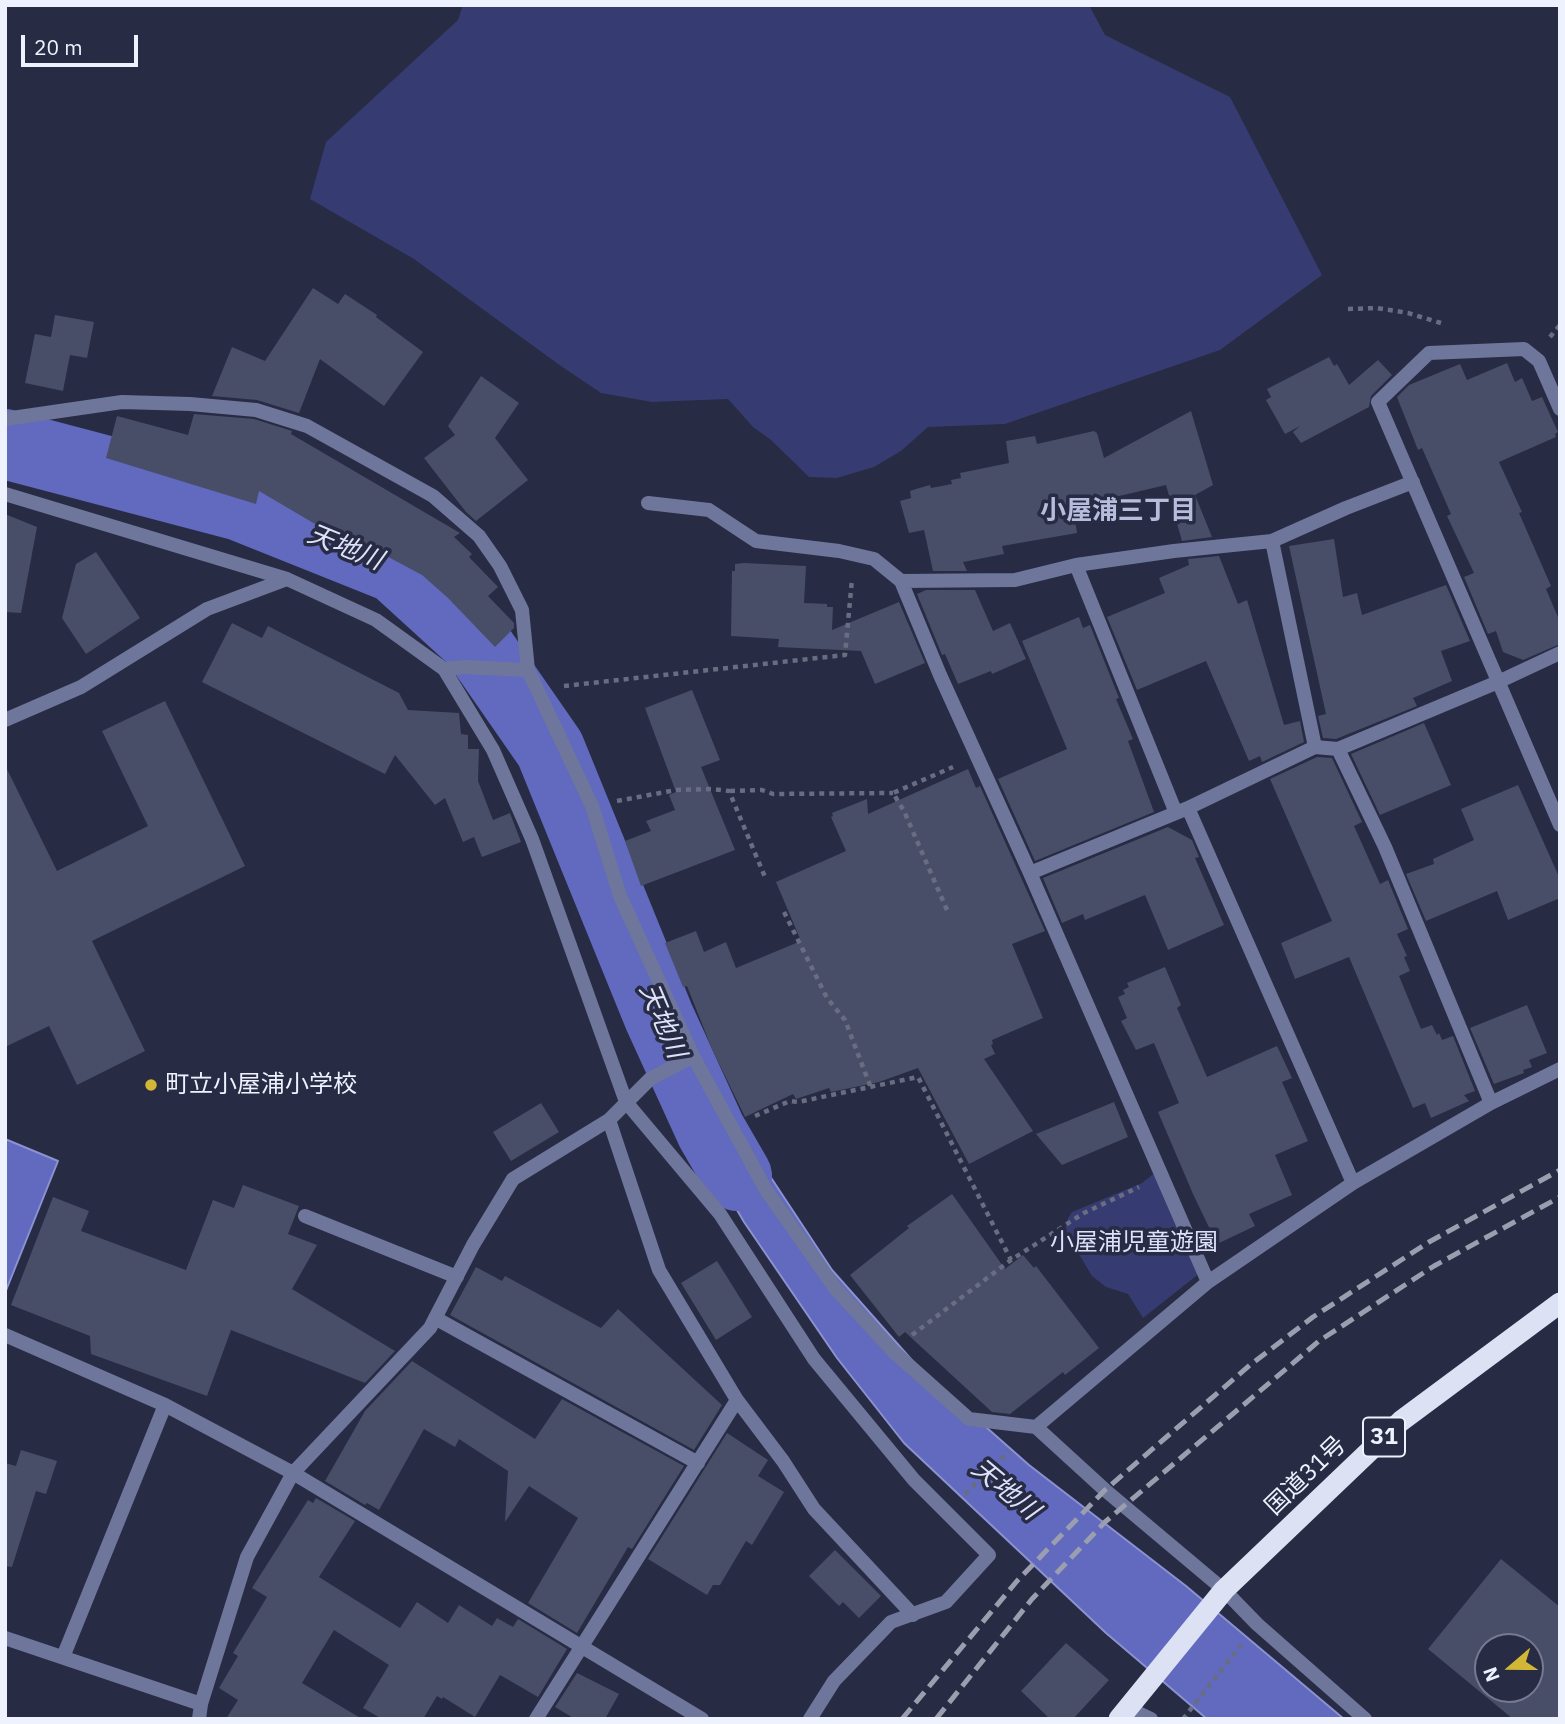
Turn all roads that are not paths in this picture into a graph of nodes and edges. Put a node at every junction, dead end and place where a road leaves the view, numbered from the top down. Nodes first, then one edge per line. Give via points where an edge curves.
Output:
1 (1560, 409) edge
2 (5, 419) edge
3 (1413, 482) junction
4 (5, 494) edge
5 (648, 503) dead end
6 (1272, 541) junction
7 (1076, 565) junction
8 (287, 579) junction
9 (901, 581) junction
10 (1560, 653) edge
11 (444, 669) junction
12 (528, 670) junction
13 (1498, 682) junction
14 (5, 720) edge
15 (1315, 747) junction
16 (1338, 749) junction
17 (1182, 810) junction
18 (1560, 825) edge
19 (1030, 873) junction
20 (693, 1056) junction
21 (1560, 1069) edge
22 (626, 1102) junction
23 (1491, 1103) junction
24 (609, 1120) junction
25 (1353, 1183) junction
26 (305, 1216) dead end
27 (457, 1277) junction
28 (1208, 1282) junction
29 (1560, 1303) edge
30 (435, 1318) junction
31 (6, 1336) edge
32 (737, 1400) junction
33 (165, 1405) junction
34 (1036, 1427) junction
35 (698, 1463) junction
36 (293, 1473) junction
37 (1220, 1595) junction
38 (913, 1615) junction
39 (5, 1638) edge
40 (583, 1646) junction
41 (63, 1657) junction
42 (200, 1711) edge
43 (1124, 1713) edge
44 (536, 1719) edge
45 (702, 1719) edge
46 (810, 1719) edge
47 (1151, 1719) edge
48 (1365, 1719) edge

1 - 3 street via 1539,361 1524,349 1429,353 1378,402
2 - 12 street via 122,402 256,410 307,426 433,496 479,536 522,610
3 - 6 street
3 - 13 street
4 - 8 street
5 - 9 street via 709,510 756,541 874,559
6 - 7 street
6 - 15 street
7 - 9 street via 1015,580
7 - 17 street
8 - 11 street via 376,620
8 - 14 street via 207,609 82,687
9 - 19 street
10 - 13 street
11 - 12 street
11 - 22 street via 493,750 532,839
12 - 20 street via 592,806 620,896
13 - 16 street
13 - 18 street
15 - 16 street
15 - 17 street
16 - 23 street via 1385,847
17 - 19 street
17 - 25 street
19 - 28 street
20 - 22 street via 650,1079
20 - 34 street via 766,1190 835,1288 894,1352 969,1419
21 - 23 street
22 - 24 street
22 - 38 street via 720,1214 814,1359 914,1480 989,1555 946,1602
23 - 25 street
24 - 27 street via 513,1179
24 - 32 street via 659,1270
25 - 28 street
26 - 27 street
27 - 30 street
28 - 34 street
29 - 37 highway, 国道31号 / 31 via 1401,1420
30 - 35 street
30 - 36 street
31 - 33 street
32 - 35 street
32 - 38 street via 814,1509
33 - 36 street
33 - 41 street
34 - 37 street
35 - 40 street
36 - 40 street
36 - 42 street via 247,1557
37 - 43 highway, 国道31号 / 31
37 - 48 street
38 - 46 street via 891,1622 834,1682
39 - 41 street
40 - 44 street
40 - 45 street
41 - 42 street
43 - 47 street

